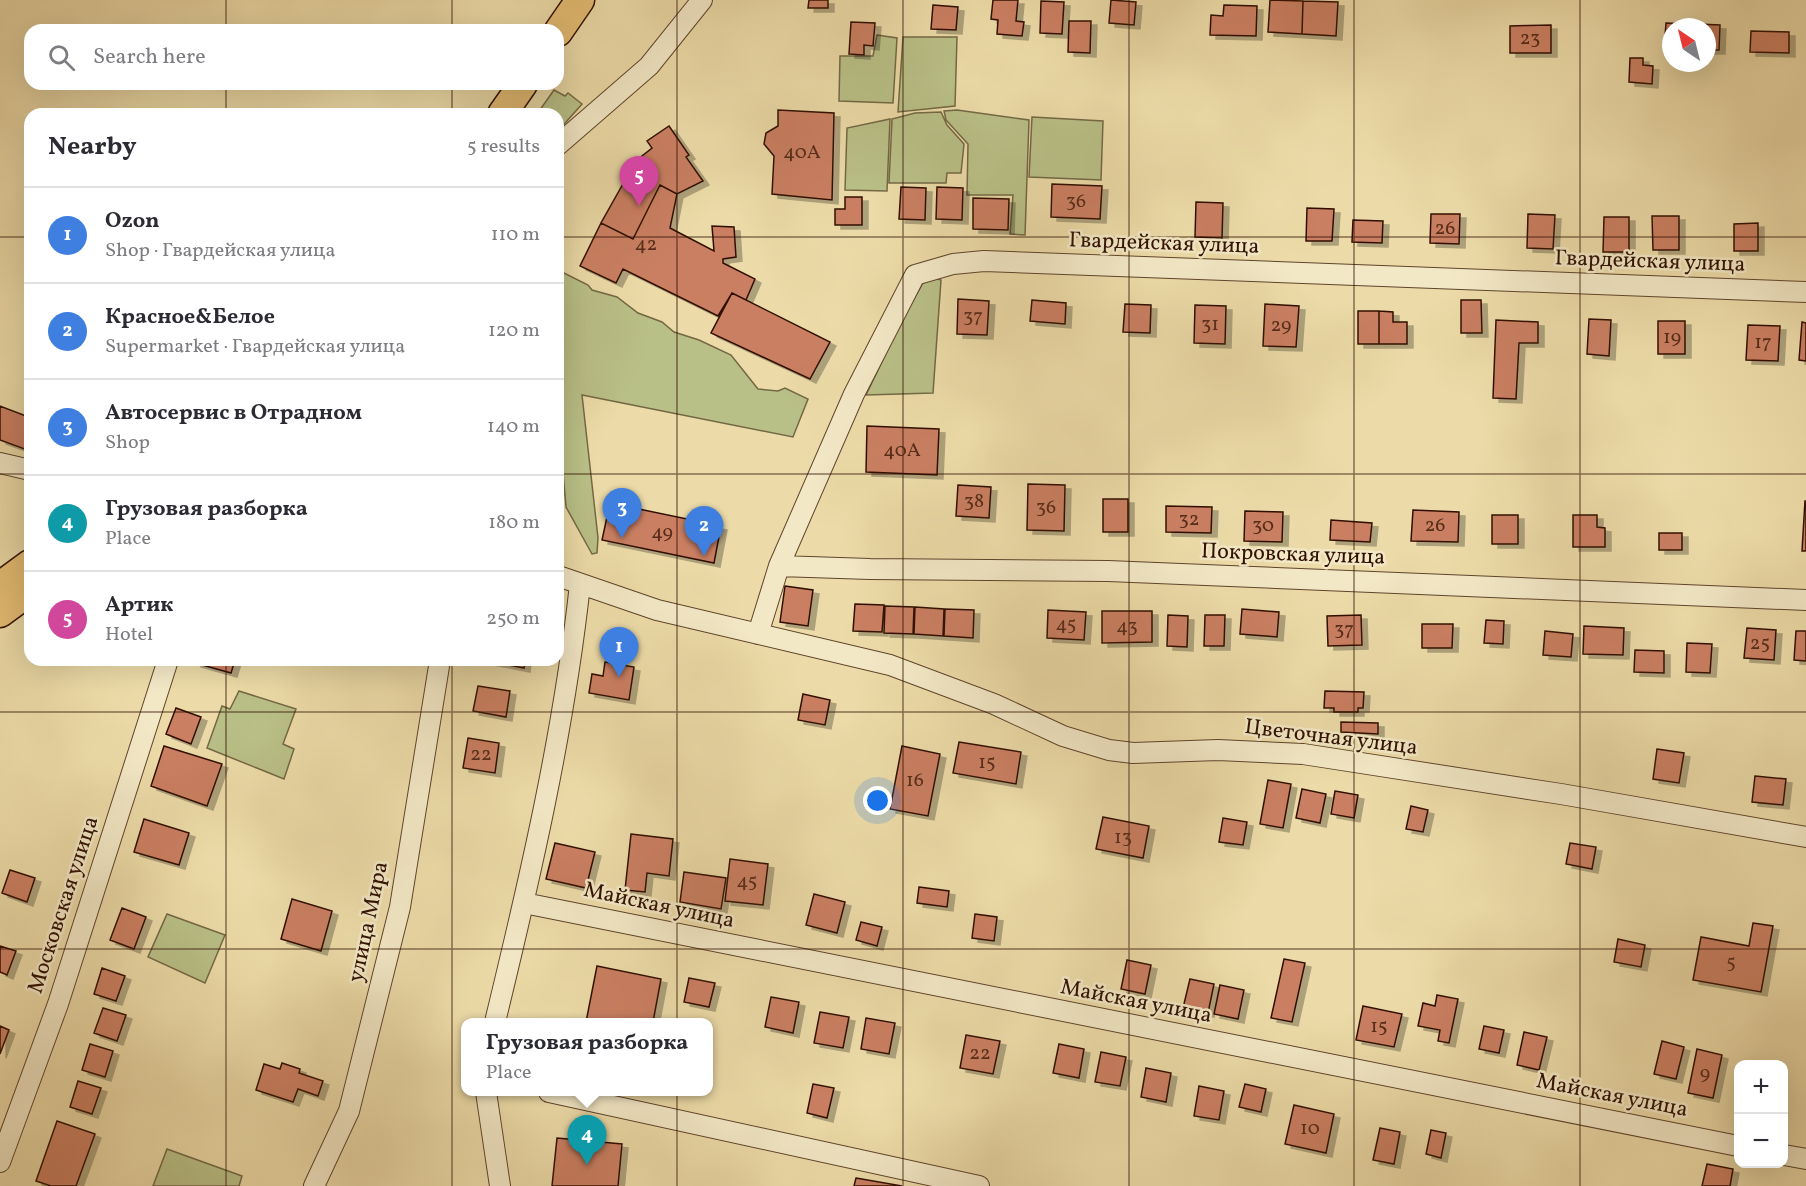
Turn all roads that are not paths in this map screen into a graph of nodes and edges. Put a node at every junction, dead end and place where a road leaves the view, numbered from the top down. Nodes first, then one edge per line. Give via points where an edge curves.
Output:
1 (580, 0) edge
2 (702, 0) edge
3 (564, 24) edge
4 (519, 90) edge
5 (506, 108) edge
6 (564, 140) edge
7 (1806, 292) edge
8 (0, 463) edge
9 (24, 469) edge
10 (779, 566) junction
11 (24, 568) edge
12 (564, 578) edge
13 (580, 584) junction
14 (0, 586) edge
15 (24, 595) edge
16 (1806, 600) edge
17 (0, 613) edge
18 (758, 634) junction
19 (166, 666) edge
20 (439, 666) edge
21 (1806, 837) edge
22 (524, 903) junction
23 (496, 1018) edge
24 (487, 1096) edge
25 (567, 1096) edge
26 (1734, 1145) edge
27 (1788, 1156) edge
28 (1806, 1159) edge
29 (0, 1162) edge
30 (314, 1186) edge
31 (500, 1186) edge
32 (979, 1186) edge

1 - 3 highway
2 - 6 street via 649,66
4 - 5 highway
7 - 10 street, Гвардейская улица via 984,261 932,269 915,275 899,302
8 - 9 street
10 - 16 street, Покровская улица via 1108,571
10 - 18 street, Гвардейская улица
11 - 14 highway
12 - 13 street, Цветочная улица
13 - 18 street, Цветочная улица via 657,610
13 - 22 street via 567,681
15 - 17 highway
18 - 21 street, Цветочная улица via 890,665 994,704 1063,736 1109,750 1303,754
19 - 29 street, Московская улица via 58,1004
20 - 30 street, улица Мира via 400,907 349,1111
22 - 23 street
22 - 26 street, Майская улица
24 - 31 street
25 - 32 street
27 - 28 street

